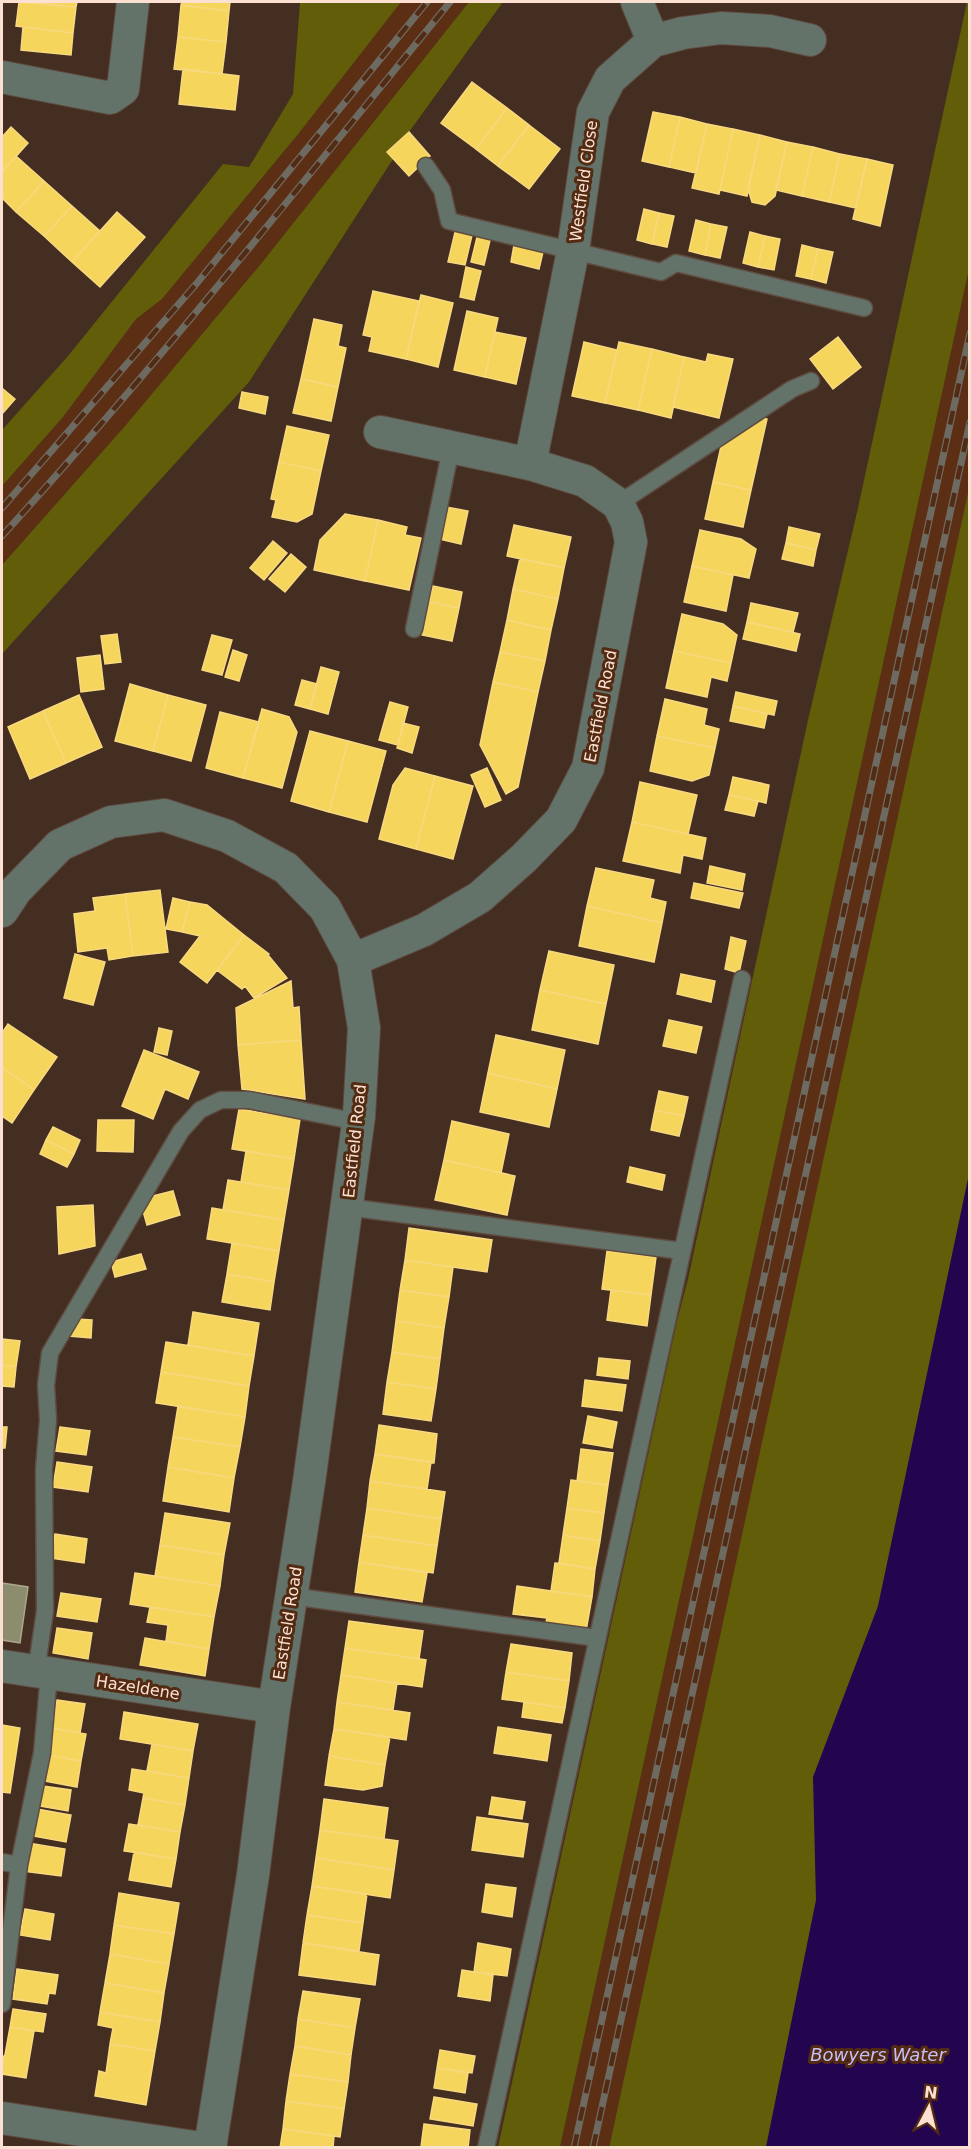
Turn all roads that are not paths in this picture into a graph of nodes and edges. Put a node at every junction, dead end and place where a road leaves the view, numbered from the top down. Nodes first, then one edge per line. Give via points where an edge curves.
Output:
1 (134, 2) edge
2 (637, 2) edge
3 (810, 40) dead end
4 (653, 41) junction
5 (2, 77) edge
6 (426, 166) dead end
7 (573, 250) junction
8 (864, 308) dead end
9 (811, 381) dead end
10 (380, 432) dead end
11 (451, 448) junction
12 (530, 464) junction
13 (618, 504) junction
14 (414, 629) dead end
15 (2, 911) edge
16 (353, 960) junction
17 (742, 979) dead end
18 (358, 1122) junction
19 (347, 1207) junction
20 (682, 1251) junction
21 (291, 1596) junction
22 (597, 1638) junction
23 (2, 1666) edge
24 (43, 1673) junction
25 (274, 1707) junction
26 (2, 1862) edge
27 (19, 1864) junction
28 (2, 2004) edge
29 (2, 2118) edge
30 (201, 2148) edge
31 (210, 2148) edge
32 (486, 2148) edge

1 - 5 street via 123,89 110,98
2 - 4 street
3 - 4 street, Westfield Close via 770,31 721,28
4 - 7 street, Westfield Close via 610,79 593,112
6 - 7 lane via 442,190 449,221
7 - 8 lane via 662,272 676,263
7 - 12 street, Westfield Close
9 - 13 lane via 792,389
10 - 11 street
11 - 12 street
11 - 14 lane
12 - 13 street via 585,481
13 - 16 street, Eastfield Road via 631,542 588,768 561,820 480,897 424,930
15 - 16 street via 16,890 60,845 111,822 164,815 227,836 286,868 325,908
16 - 18 street, Eastfield Road via 364,1028
17 - 20 lane
18 - 19 street, Eastfield Road
18 - 24 lane via 249,1100 221,1100 200,1110 182,1131 50,1353 44,1469
19 - 20 lane
19 - 21 street, Eastfield Road
20 - 22 lane
21 - 22 lane
21 - 25 street, Eastfield Road
22 - 32 lane
23 - 24 street, Hazeldene
24 - 25 street, Hazeldene
24 - 27 lane via 42,1753
25 - 31 street, Eastfield Road via 253,1875
26 - 27 lane
27 - 28 lane
29 - 30 street

